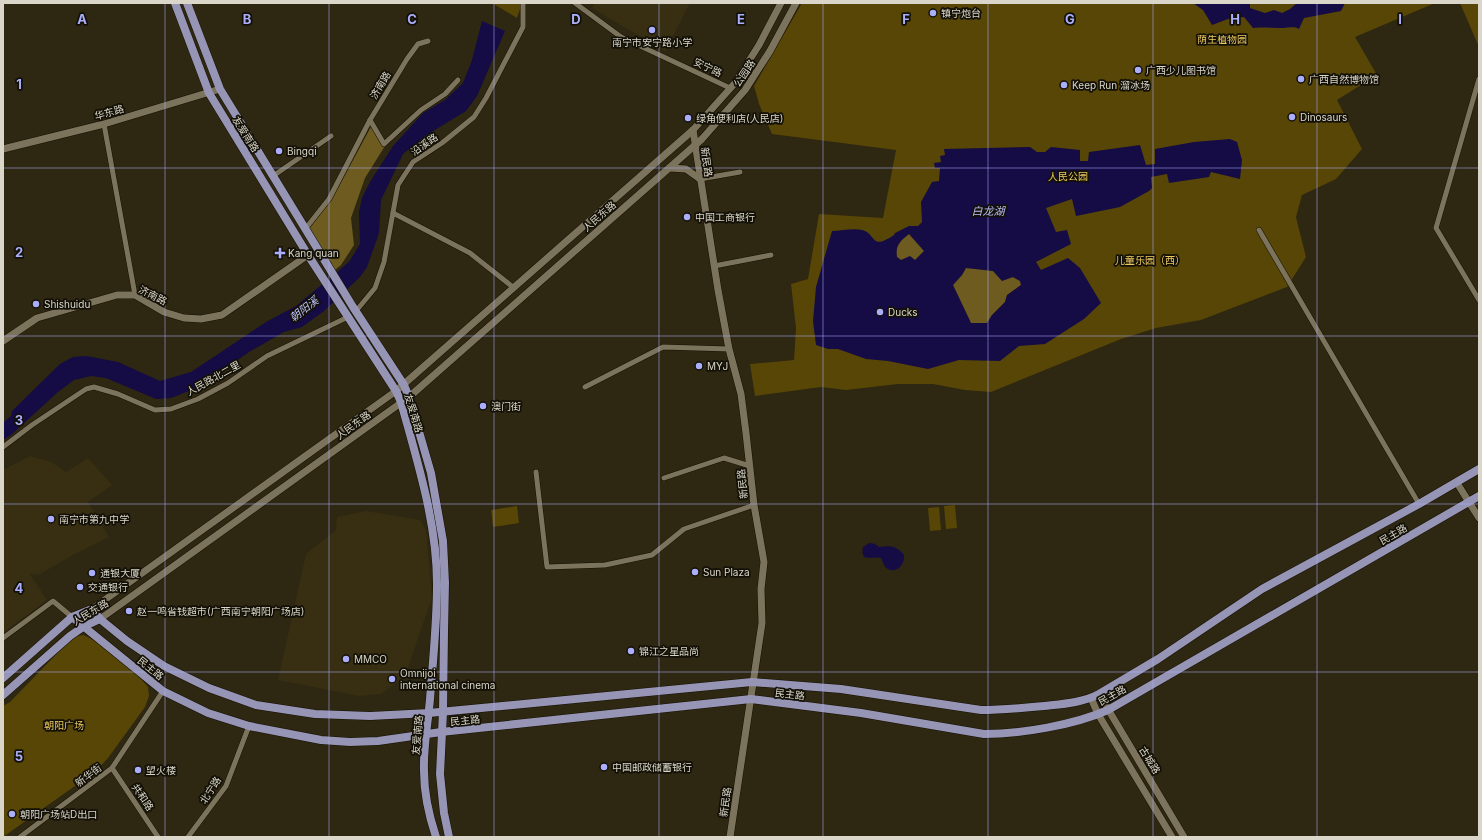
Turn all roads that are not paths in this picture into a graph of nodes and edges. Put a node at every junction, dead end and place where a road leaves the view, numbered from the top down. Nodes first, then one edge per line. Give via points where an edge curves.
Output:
1 (175, 3) edge
2 (187, 3) edge
3 (523, 3) edge
4 (575, 3) edge
5 (781, 3) edge
6 (796, 3) edge
7 (428, 41) dead end
8 (458, 80) dead end
9 (1479, 80) edge
10 (730, 88) junction
11 (220, 90) junction
12 (209, 93) junction
13 (370, 120) junction
14 (104, 124) junction
15 (693, 130) junction
16 (332, 136) dead end
17 (695, 145) junction
18 (3, 149) edge
19 (670, 168) junction
20 (740, 172) dead end
21 (273, 176) junction
22 (700, 179) junction
23 (393, 213) junction
24 (306, 228) junction
25 (1259, 230) dead end
26 (308, 255) junction
27 (771, 255) dead end
28 (714, 266) junction
29 (514, 288) junction
30 (135, 295) junction
31 (1479, 300) edge
32 (355, 309) junction
33 (346, 314) junction
34 (3, 341) edge
35 (729, 349) junction
36 (404, 385) junction
37 (585, 387) dead end
38 (396, 391) junction
39 (409, 397) junction
40 (401, 402) junction
41 (3, 447) edge
42 (750, 466) junction
43 (1479, 469) edge
44 (536, 472) dead end
45 (664, 478) dead end
46 (1457, 483) junction
47 (1479, 496) edge
48 (1469, 501) junction
49 (1419, 504) junction
50 (754, 505) junction
51 (1479, 518) edge
52 (92, 609) junction
53 (72, 617) junction
54 (100, 619) junction
55 (83, 627) junction
56 (3, 638) edge
57 (3, 678) edge
58 (752, 682) junction
59 (163, 691) junction
60 (3, 695) edge
61 (1095, 696) junction
62 (751, 699) junction
63 (1108, 710) junction
64 (443, 712) junction
65 (428, 713) junction
66 (1098, 714) junction
67 (249, 726) junction
68 (441, 732) junction
69 (426, 735) junction
70 (112, 768) junction
71 (20, 837) edge
72 (158, 837) edge
73 (188, 837) edge
74 (436, 837) edge
75 (449, 837) edge
76 (730, 837) edge
77 (1172, 837) edge
78 (1184, 837) edge

1 - 12 main road, 友爱南路
2 - 11 main road, 友爱南路
3 - 23 street, 沿溪路 via 522,27 486,98 474,117 413,162 398,185
4 - 10 street, 安宁路 via 621,37
5 - 10 main road, 公园路 via 759,45
6 - 17 main road, 公园路 via 745,90
7 - 13 street, 济南路 via 418,44 407,58
8 - 13 street via 445,94 421,110 384,144
9 - 31 street via 1436,228
10 - 15 main road, 公园路
11 - 12 main road, 华东路
11 - 21 main road, 友爱南路
12 - 14 main road, 华东路
12 - 26 main road, 友爱南路
13 - 24 street, 济南路 via 329,199
14 - 18 main road, 华东路
14 - 30 street
15 - 17 main road, 新民路
15 - 29 main road, 人民东路
16 - 21 street
17 - 19 main road, 人民东路
17 - 22 main road, 新民路
19 - 22 main road via 686,169
19 - 39 main road, 人民东路
20 - 22 street
21 - 24 main road, 友爱南路
22 - 28 main road, 新民路
23 - 29 street via 470,253
23 - 32 street, 沿溪路 via 384,262 375,288
24 - 32 main road, 友爱南路
25 - 49 street
26 - 30 main road, 济南路 via 222,315 201,319 184,318 164,312
26 - 33 main road, 友爱南路
27 - 28 street
28 - 35 main road, 新民路
29 - 36 main road, 人民东路
30 - 34 main road, 济南路 via 116,295 36,318
32 - 36 main road, 友爱南路
33 - 38 main road, 友爱南路
33 - 41 street, 人民路北二里 via 267,356 228,383 198,399 171,409 155,410 118,394 94,387 86,388
35 - 37 street via 663,347
35 - 42 main road, 新民路 via 741,394
36 - 38 main road, 人民东路
36 - 39 main road, 友爱南路
38 - 40 main road, 友爱南路
38 - 52 main road, 人民东路
39 - 40 main road, 人民东路
39 - 64 main road, 友爱南路 via 431,474 443,541
40 - 54 main road, 人民东路
40 - 65 main road, 友爱南路 via 421,476 433,539 437,582 436,630
42 - 45 street via 724,458
42 - 50 main road, 新民路
43 - 46 main road, 民主路
44 - 50 street via 547,567 605,565 652,555 684,528
46 - 48 main road
46 - 49 main road, 民主路
47 - 48 main road, 民主路
48 - 51 main road
48 - 63 main road, 民主路
49 - 61 main road, 民主路 via 1262,589 1158,659
50 - 58 main road, 新民路 via 764,562 761,589 762,623
52 - 53 main road, 人民东路
52 - 54 main road, 民主路
53 - 55 main road, 民主路
53 - 56 street via 53,601
53 - 57 main road, 人民东路
54 - 55 main road, 人民东路
54 - 65 main road, 民主路 via 164,666 209,688 256,705 315,714 370,716
55 - 59 main road, 民主路
55 - 60 main road, 人民东路
58 - 61 main road, 民主路 via 841,689 981,710 1056,705
58 - 62 main road, 新民路
58 - 64 main road, 民主路
59 - 67 main road, 民主路 via 208,713
59 - 70 street, 新华街
61 - 63 main road, 古城路
61 - 66 main road
62 - 66 main road, 民主路 via 861,713 984,734 1002,734 1075,722
62 - 68 main road, 民主路
62 - 76 main road, 新民路
63 - 66 main road, 民主路
63 - 78 main road, 古城路
64 - 65 main road, 民主路
64 - 68 main road, 友爱南路
65 - 69 main road, 友爱南路
66 - 77 main road
67 - 69 main road, 民主路 via 321,740 350,742
67 - 73 street, 北宁路 via 226,786
68 - 69 main road, 民主路
68 - 75 main road, 友爱南路 via 440,774
69 - 74 main road, 友爱南路 via 424,772 429,816
70 - 71 street, 新华街
70 - 72 street, 共和路

